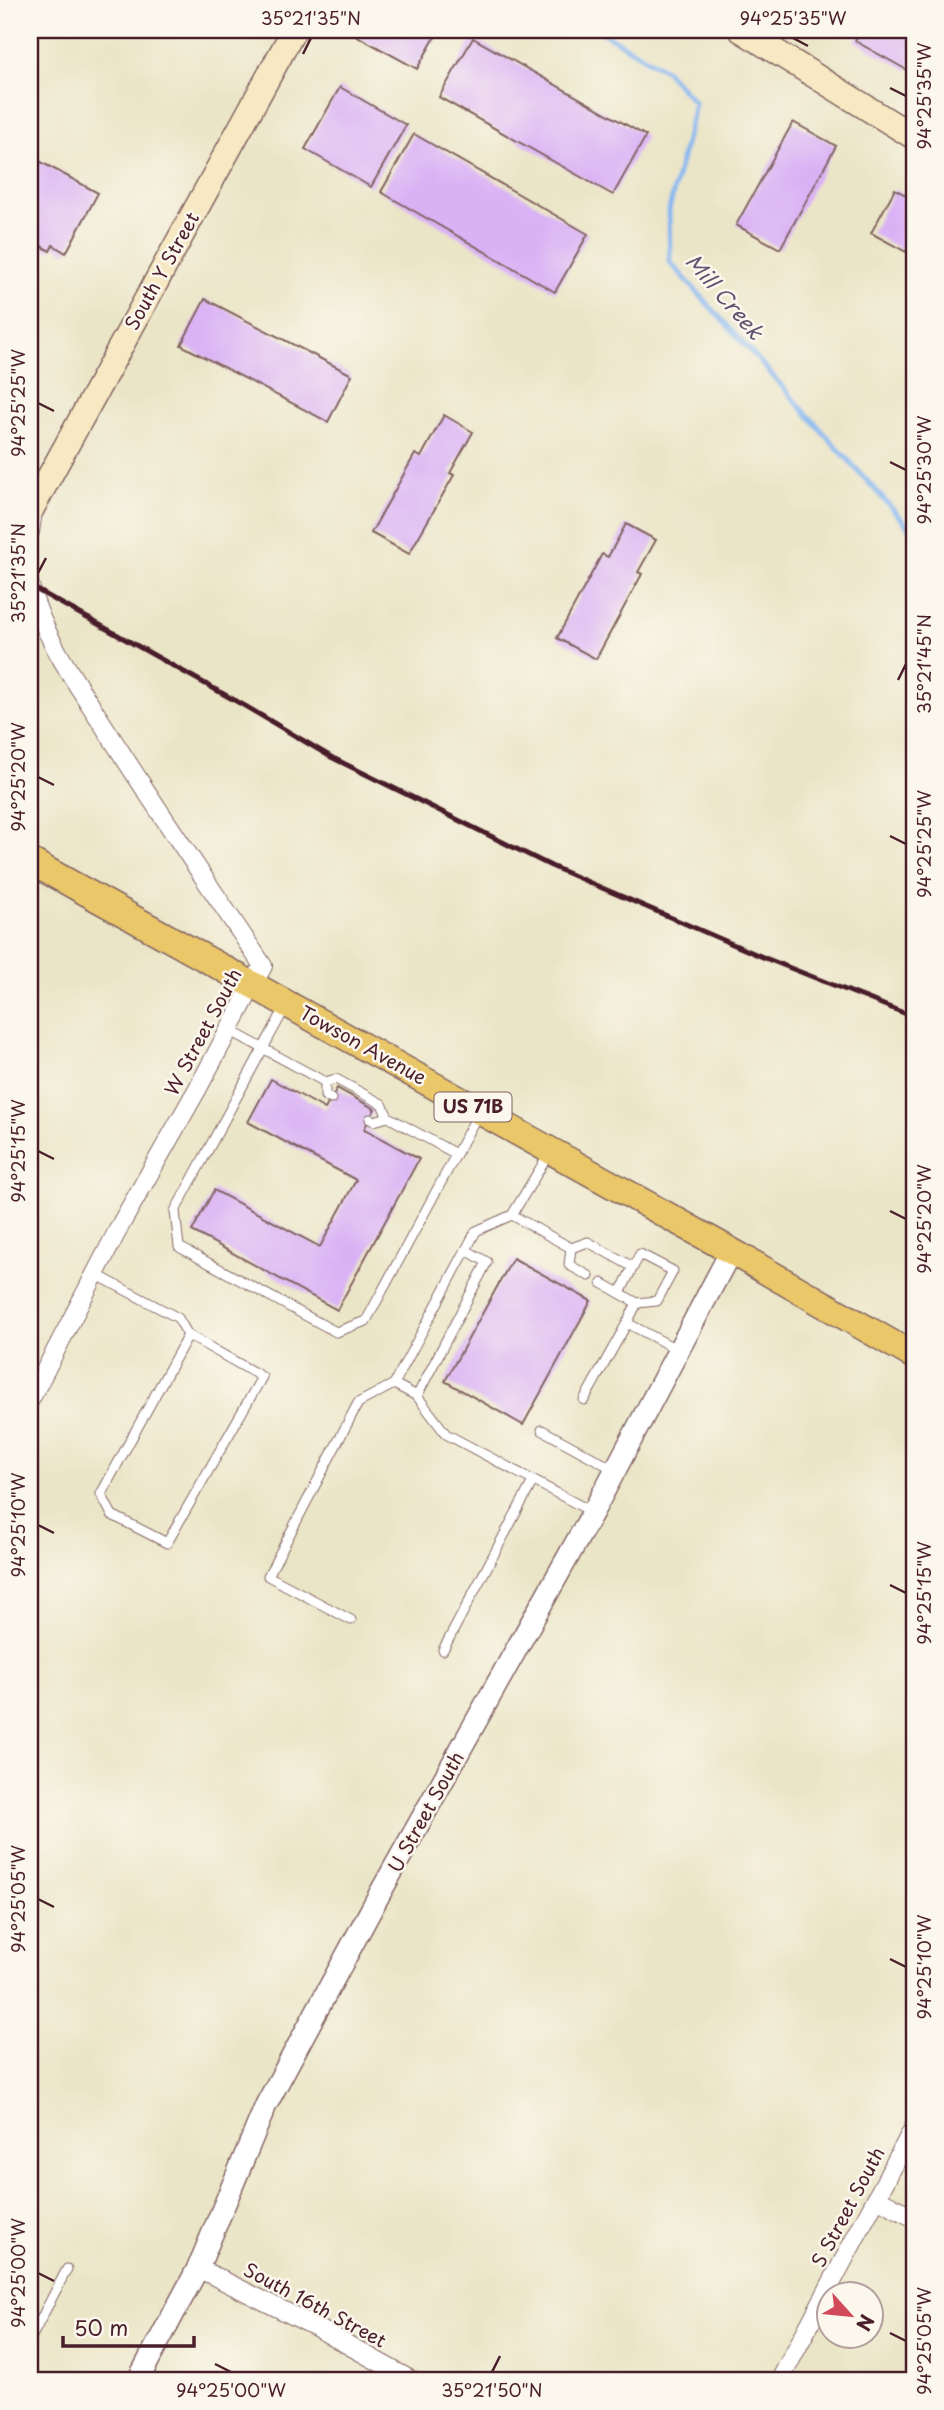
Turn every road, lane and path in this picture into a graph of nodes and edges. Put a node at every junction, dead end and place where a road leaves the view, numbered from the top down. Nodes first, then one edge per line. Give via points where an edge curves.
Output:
1 (294, 30) edge
2 (741, 30) edge
3 (914, 137) edge
4 (32, 508) edge
5 (30, 533) edge
6 (30, 586) edge
7 (30, 861) edge
8 (253, 984) junction
9 (288, 1003) junction
10 (229, 1030) junction
11 (264, 1048) junction
12 (325, 1082) junction
13 (331, 1099) dead end
14 (480, 1111) junction
15 (388, 1117) junction
16 (370, 1119) dead end
17 (551, 1150) junction
18 (456, 1154) junction
19 (512, 1214) junction
20 (571, 1248) junction
21 (466, 1250) junction
22 (731, 1251) junction
23 (633, 1266) junction
24 (97, 1275) junction
25 (589, 1276) dead end
26 (602, 1283) dead end
27 (620, 1293) junction
28 (638, 1303) junction
29 (627, 1323) junction
30 (188, 1335) junction
31 (678, 1350) junction
32 (914, 1356) edge
33 (394, 1384) junction
34 (417, 1396) junction
35 (30, 1400) edge
36 (584, 1400) dead end
37 (542, 1430) dead end
38 (615, 1470) junction
39 (533, 1480) junction
40 (593, 1512) junction
41 (351, 1620) dead end
42 (443, 1650) dead end
43 (914, 2127) edge
44 (877, 2198) junction
45 (914, 2218) edge
46 (198, 2268) junction
47 (67, 2269) dead end
48 (30, 2340) edge
49 (138, 2380) edge
50 (411, 2380) edge
51 (780, 2380) edge

1 - 4 main road, South Y Street
2 - 3 main road
4 - 5 street
6 - 8 street, W Street South via 58,653 263,966
7 - 8 main road, Towson Avenue / US 71B
8 - 9 main road, Towson Avenue / US 71B
8 - 10 street, W Street South
9 - 11 lane
9 - 14 main road, Towson Avenue / US 71B
10 - 11 lane
10 - 24 street, W Street South
11 - 12 lane
11 - 18 lane via 175,1212 179,1247 336,1332 366,1321
12 - 13 lane via 325,1096
12 - 15 lane via 336,1079 382,1104
14 - 17 main road, Towson Avenue / US 71B
14 - 18 lane
15 - 16 lane
15 - 18 lane
17 - 19 lane
17 - 22 main road, Towson Avenue / US 71B
19 - 20 lane
19 - 21 lane via 476,1231
20 - 23 lane via 588,1242
20 - 25 lane via 569,1265
21 - 33 lane
21 - 34 lane via 487,1262
22 - 31 street, U Street South
22 - 32 main road, Towson Avenue / US 71B
23 - 27 lane
23 - 28 lane via 640,1254 673,1271 657,1301
24 - 30 lane via 178,1318
24 - 35 street, W Street South
26 - 27 lane
27 - 28 lane
28 - 29 lane
29 - 31 lane
29 - 36 lane
30 - 30 lane via 101,1494 112,1516 167,1544 262,1377
31 - 38 street, U Street South
33 - 34 lane
33 - 41 lane via 358,1403 268,1576
34 - 39 lane via 446,1434
37 - 38 lane
38 - 40 street, U Street South
39 - 40 lane
39 - 42 lane
40 - 46 street, U Street South via 266,2105
43 - 44 street, S Street South
44 - 45 street
44 - 51 street, S Street South
46 - 49 street, U Street South
46 - 50 street, South 16th Street
47 - 48 lane

